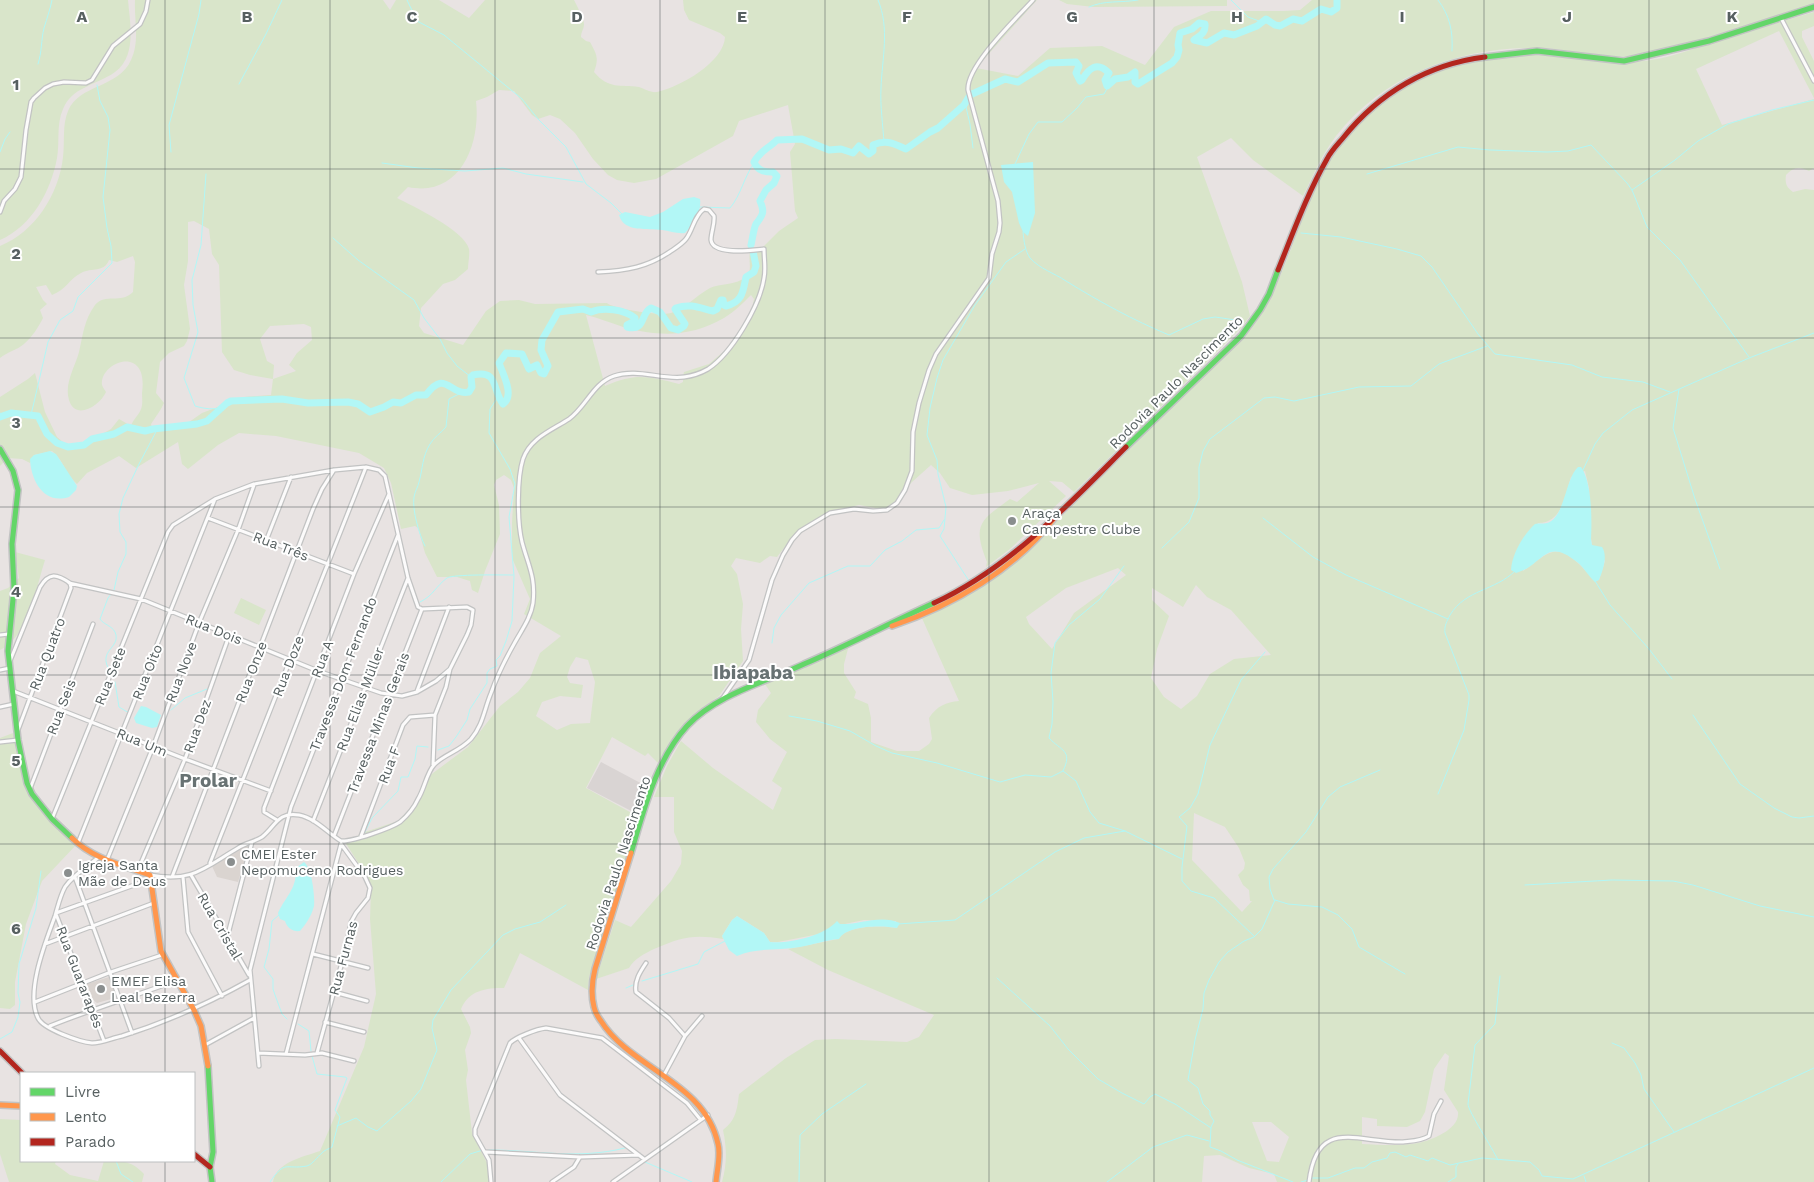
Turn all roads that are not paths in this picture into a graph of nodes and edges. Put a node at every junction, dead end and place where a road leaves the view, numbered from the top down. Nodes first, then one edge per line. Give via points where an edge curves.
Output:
1 (148, 0) edge
2 (1034, 0) edge
3 (1814, 7) edge
4 (1781, 18) junction
5 (1814, 81) edge
6 (0, 212) edge
7 (598, 272) dead end
8 (0, 449) edge
9 (366, 467) junction
10 (334, 470) junction
11 (291, 477) junction
12 (254, 484) junction
13 (390, 493) junction
14 (215, 499) junction
15 (208, 518) junction
16 (238, 530) junction
17 (398, 534) junction
18 (266, 541) junction
19 (297, 553) junction
20 (328, 564) junction
21 (354, 574) junction
22 (408, 578) junction
23 (69, 582) junction
24 (141, 599) junction
25 (449, 607) junction
26 (422, 609) junction
27 (172, 612) junction
28 (199, 623) junction
29 (93, 624) dead end
30 (9, 634) junction
31 (0, 635) edge
32 (229, 636) junction
33 (260, 648) junction
34 (291, 659) junction
35 (9, 666) junction
36 (450, 669) junction
37 (0, 670) edge
38 (318, 671) junction
39 (341, 680) junction
40 (364, 688) junction
41 (13, 691) junction
42 (417, 692) junction
43 (389, 695) junction
44 (30, 698) junction
45 (720, 702) junction
46 (14, 704) junction
47 (0, 707) edge
48 (60, 710) junction
49 (434, 715) junction
50 (92, 722) junction
51 (17, 731) junction
52 (122, 734) junction
53 (18, 740) junction
54 (0, 742) edge
55 (153, 747) junction
56 (185, 759) junction
57 (433, 765) junction
58 (213, 770) junction
59 (244, 782) junction
60 (30, 789) junction
61 (271, 791) junction
62 (290, 815) junction
63 (52, 819) junction
64 (277, 820) junction
65 (313, 821) junction
66 (334, 836) junction
67 (361, 837) junction
68 (252, 842) junction
69 (341, 842) junction
70 (77, 844) junction
71 (98, 857) junction
72 (107, 860) junction
73 (210, 864) junction
74 (138, 870) junction
75 (191, 875) junction
76 (75, 877) junction
77 (150, 877) junction
78 (172, 877) junction
79 (183, 877) junction
80 (154, 903) junction
81 (85, 904) junction
82 (56, 913) junction
83 (93, 927) junction
84 (64, 937) junction
85 (226, 938) junction
86 (44, 944) junction
87 (313, 954) junction
88 (162, 955) junction
89 (342, 962) junction
90 (646, 963) dead end
91 (368, 968) dead end
92 (111, 972) junction
93 (250, 978) junction
94 (178, 980) junction
95 (83, 983) junction
96 (334, 992) junction
97 (222, 996) junction
98 (122, 1001) junction
99 (367, 1001) dead end
100 (35, 1002) junction
101 (92, 1009) junction
102 (194, 1010) junction
103 (702, 1016) dead end
104 (254, 1018) junction
105 (325, 1022) junction
106 (49, 1026) junction
107 (132, 1032) junction
108 (364, 1032) dead end
109 (685, 1036) junction
110 (519, 1038) junction
111 (104, 1041) junction
112 (205, 1045) junction
113 (0, 1051) edge
114 (258, 1053) junction
115 (286, 1054) junction
116 (317, 1054) junction
117 (354, 1061) dead end
118 (646, 1062) junction
119 (259, 1066) dead end
120 (641, 1068) junction
121 (21, 1072) edge
122 (664, 1075) junction
123 (1441, 1101) dead end
124 (0, 1105) edge
125 (20, 1106) edge
126 (708, 1115) junction
127 (700, 1119) junction
128 (485, 1152) junction
129 (195, 1155) edge
130 (640, 1155) junction
131 (580, 1158) junction
132 (644, 1159) junction
133 (210, 1167) junction
134 (212, 1182) edge
135 (491, 1182) edge
136 (552, 1182) edge
137 (613, 1182) edge
138 (716, 1182) edge
139 (1310, 1182) edge

1 - 6 street via 140,24 113,46 92,80 53,84 44,88 31,102 21,177
2 - 45 street via 979,62 969,81 968,90 998,201 999,232 989,278 936,354 929,370 913,432 912,471 905,490 890,509 830,513 800,531 792,540 772,580 749,660
3 - 4 main road, Rodovia Paulo Nascimento
4 - 5 street
4 - 45 main road, Rodovia Paulo Nascimento via 1709,41 1624,61 1537,52 1464,60 1428,72 1393,90 1355,123 1328,157 1308,196 1269,294 1246,330 1026,548 974,588 931,611 886,627
7 - 57 street via 630,269 654,262 681,245 704,209 714,216 711,239 716,248 764,249 765,276 761,291 732,345 719,360 707,370 687,377 630,373 612,377 602,382 575,414 531,444 522,460 518,507 522,541 533,576 533,600 528,618 498,677 480,726 464,746
8 - 30 main road via 13,470 18,490
9 - 10 street
9 - 13 street via 383,473
9 - 20 street, Rua Doze
10 - 11 street
10 - 19 street, Rua Onze via 317,498
11 - 12 street
11 - 18 street
12 - 14 street
12 - 16 street, Rua Nove
13 - 17 street
13 - 21 street, Rua A
14 - 15 street, Rua Oito
14 - 24 street, Rua Sete via 176,523 168,532
15 - 16 street, Rua Três
15 - 27 street, Rua Oito
16 - 18 street, Rua Três
16 - 28 street, Rua Nove
17 - 22 street
17 - 39 street, Travessa Dom Fernando
18 - 19 street, Rua Três
19 - 20 street, Rua Três
19 - 33 street, Rua Onze
20 - 21 street, Rua Três
20 - 34 street, Rua Doze
21 - 38 street, Rua A
22 - 26 street via 416,604
22 - 40 street, Rua Elias Müller
23 - 24 street, Rua Dois
23 - 35 street via 57,577 45,579
23 - 44 street, Rua Quatro via 71,588
24 - 27 street, Rua Dois
24 - 50 street, Rua Sete
25 - 26 street
25 - 36 street via 470,607 474,612
25 - 42 street
26 - 43 street, Travessa Minas Gerais
27 - 28 street, Rua Dois
27 - 52 street, Rua Oito
28 - 32 street, Rua Dois
28 - 55 street, Rua Nove
29 - 48 street, Rua Seis
30 - 31 street
30 - 35 main road
32 - 33 street, Rua Dois
32 - 56 street, Rua Dez
33 - 34 street, Rua Dois
33 - 58 street, Rua Onze
34 - 38 street, Rua Dois
34 - 59 street, Rua Doze
35 - 37 street
35 - 41 main road
36 - 42 street, Rua Dois
36 - 49 street
38 - 39 street, Rua Dois
38 - 61 street, Rua A
39 - 40 street, Rua Dois
39 - 62 street, Travessa Dom Fernando
40 - 43 street, Rua Dois
40 - 65 street, Rua Elias Müller
41 - 44 street, Rua Um
41 - 46 main road
42 - 43 street, Rua Dois
43 - 66 street, Travessa Minas Gerais
44 - 48 street, Rua Um
44 - 51 street, Rua Quatro
45 - 118 main road, Rodovia Paulo Nascimento via 689,724 664,762 644,813 592,982 596,1017 613,1036
46 - 47 street
46 - 51 main road
48 - 50 street, Rua Um
48 - 60 street, Rua Seis
49 - 57 street
49 - 67 street, Rua F via 410,717 403,725
50 - 52 street, Rua Um
50 - 63 street, Rua Sete
51 - 53 main road
52 - 55 street, Rua Um
52 - 70 street, Rua Oito
53 - 54 street
53 - 60 main road
55 - 56 street, Rua Um
55 - 72 street, Rua Nove
56 - 58 street, Rua Um
56 - 74 street, Rua Dez
57 - 67 street via 419,799 406,816 398,823
58 - 59 street, Rua Um
58 - 78 street, Rua Onze
59 - 61 street, Rua Um
59 - 73 street, Rua Doze
60 - 63 main road
61 - 64 street, Rua A via 264,810
62 - 64 street
62 - 65 street
62 - 93 street, Travessa Dom Fernando via 251,963
63 - 70 main road
64 - 68 street
65 - 66 street
66 - 69 street
67 - 69 street
68 - 73 street
68 - 85 street
69 - 87 street
69 - 89 street, Rua Furnas via 370,887 368,898 351,922
70 - 71 main road
71 - 72 main road
71 - 76 street
72 - 74 main road
73 - 75 street
74 - 77 main road
75 - 79 street
75 - 85 street, Rua Cristal
76 - 81 street
76 - 82 street via 64,888
77 - 78 street
77 - 80 main road
77 - 81 street
78 - 79 street
79 - 97 street via 188,932
80 - 83 street
80 - 88 main road
81 - 82 street
81 - 83 street
82 - 84 street, Rua Guararapés
82 - 86 street
83 - 84 street
83 - 92 street
84 - 86 street
84 - 95 street, Rua Guararapés
85 - 93 street, Rua Cristal
86 - 100 street via 36,975
87 - 89 street
87 - 115 street
88 - 92 street
88 - 94 main road
89 - 91 street
89 - 96 street, Rua Furnas
90 - 109 street via 638,977 636,992 669,1018
92 - 95 street
92 - 98 street
93 - 97 street
93 - 104 street
94 - 98 street
94 - 102 main road
95 - 100 street
95 - 101 street, Rua Guararapés
96 - 99 street
96 - 105 street, Rua Furnas
97 - 102 street
98 - 101 street
98 - 107 street
100 - 106 street via 38,1019
101 - 106 street
101 - 111 street, Rua Guararapés
102 - 107 street
102 - 112 main road
103 - 109 street
104 - 112 street
104 - 114 street
105 - 108 street
105 - 116 street, Rua Furnas
106 - 111 street via 84,1041
107 - 111 street
109 - 122 street
110 - 120 street via 546,1028 600,1037
110 - 128 street via 508,1045 475,1131
110 - 130 street via 560,1095
112 - 133 main road via 213,1152
113 - 121 main road
114 - 115 street
114 - 119 street
115 - 116 street
116 - 117 street
118 - 120 street
118 - 122 main road, Rodovia Paulo Nascimento
120 - 127 street via 687,1103
122 - 126 main road, Rodovia Paulo Nascimento
123 - 139 street via 1427,1138 1394,1142 1341,1137 1328,1141 1317,1151
124 - 125 main road
126 - 127 street
126 - 138 main road, Rodovia Paulo Nascimento via 720,1151
127 - 132 street
128 - 131 street
128 - 135 street via 490,1164
129 - 133 main road
130 - 131 street
130 - 132 street
131 - 136 street via 574,1167
132 - 137 street
133 - 134 main road

